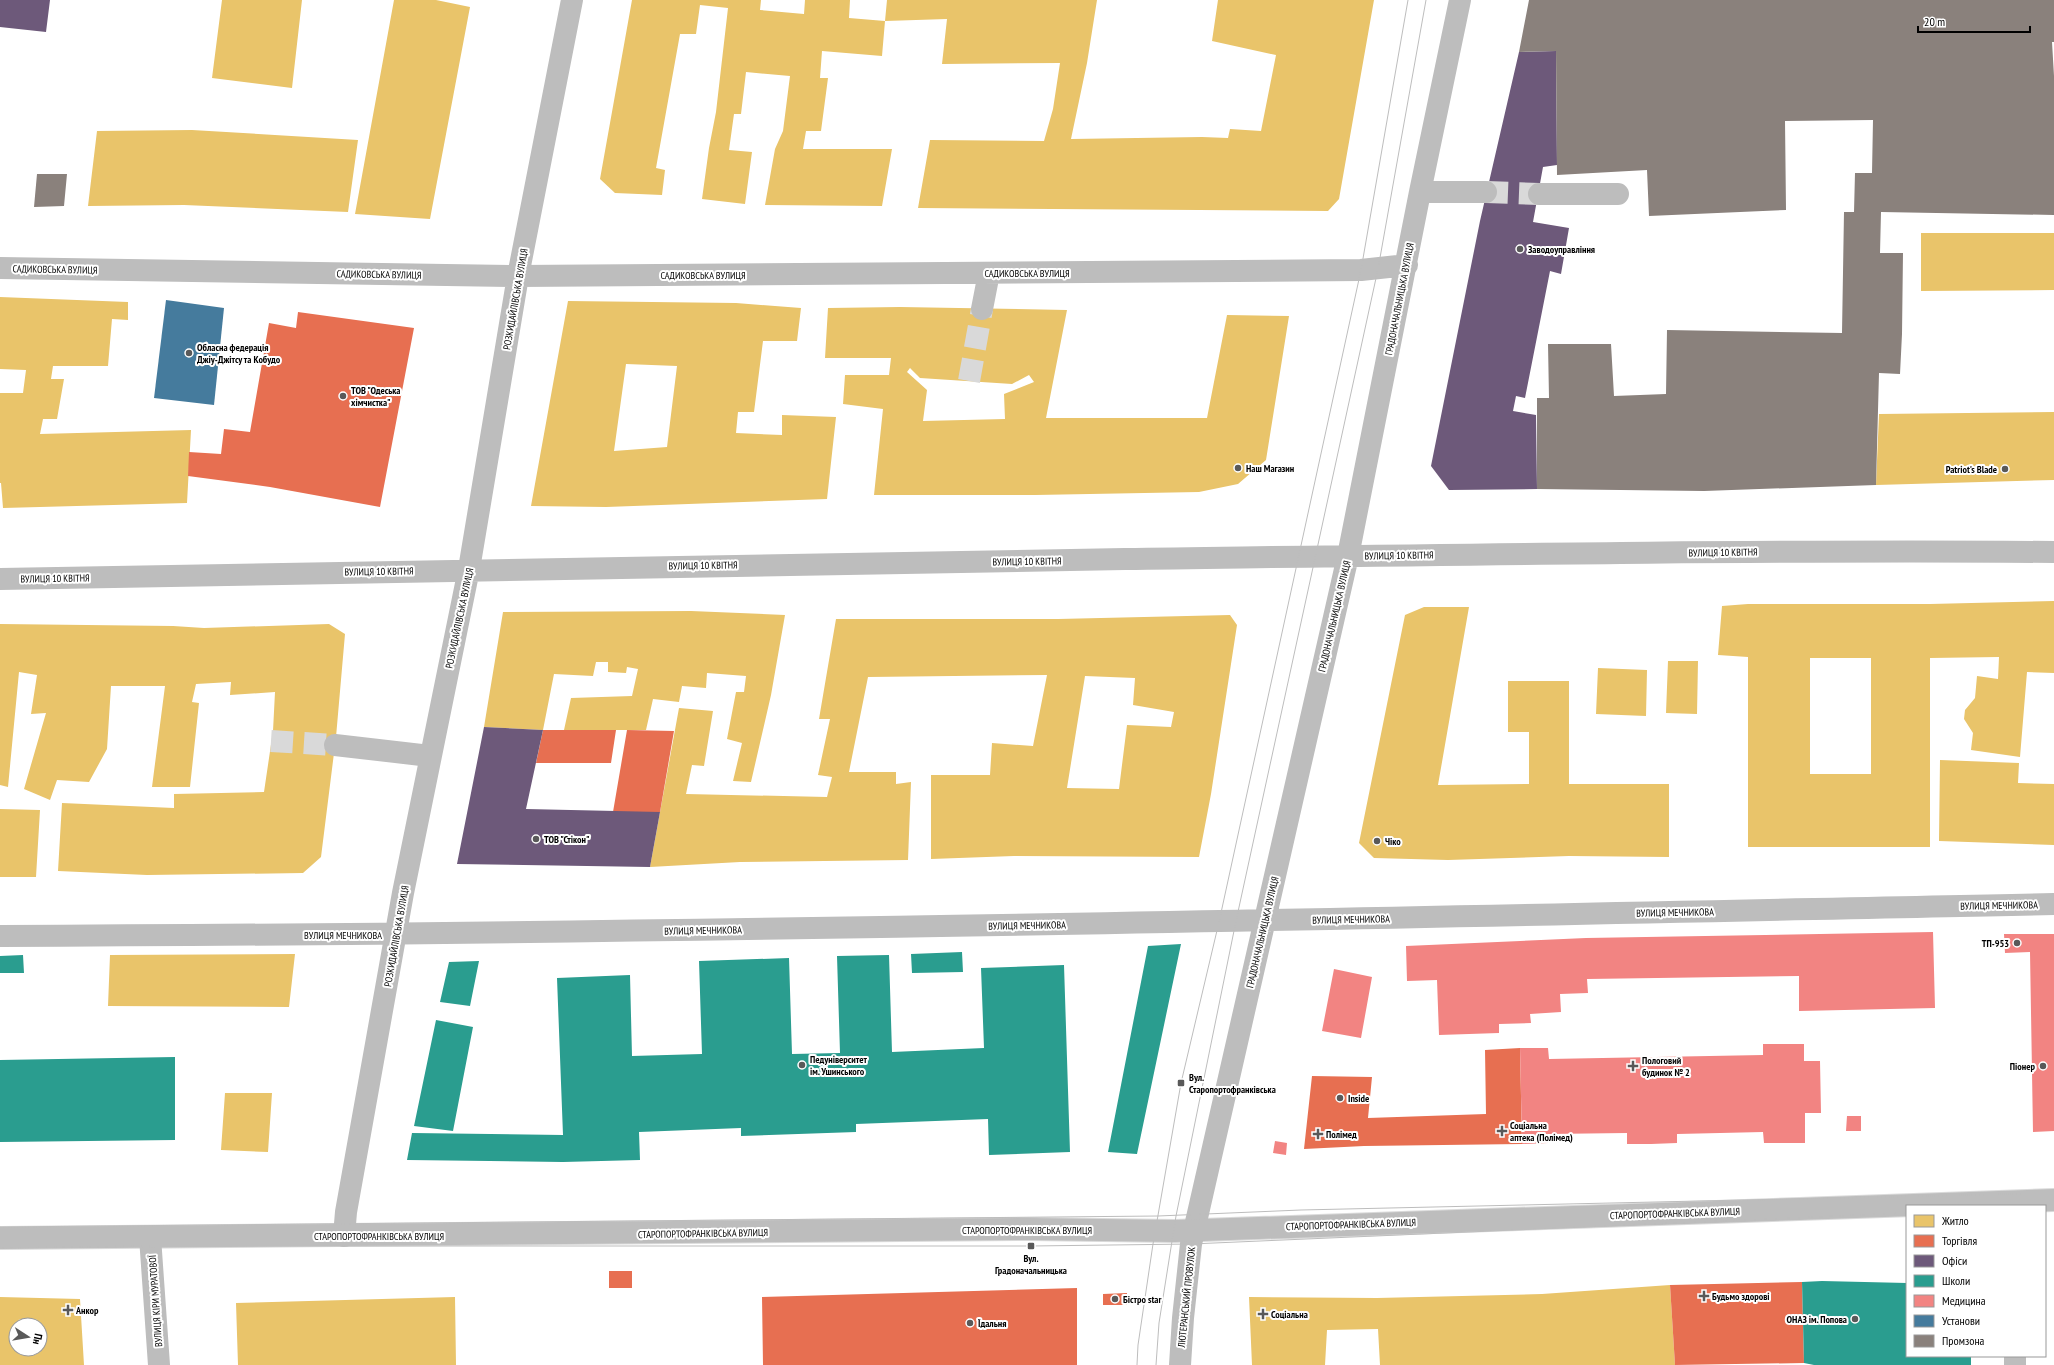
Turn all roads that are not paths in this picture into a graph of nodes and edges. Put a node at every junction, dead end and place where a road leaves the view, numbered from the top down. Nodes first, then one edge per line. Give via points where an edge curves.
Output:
1 (572, 0) edge
2 (1460, 0) edge
3 (1420, 192) junction
4 (1486, 192) tunnel mouth
5 (1539, 194) tunnel mouth
6 (1618, 194) dead end
7 (1406, 265) junction
8 (0, 268) edge
9 (989, 273) junction
10 (518, 276) junction
11 (982, 309) tunnel mouth
12 (2054, 552) edge
13 (1348, 556) junction
14 (469, 569) junction
15 (0, 579) edge
16 (335, 745) tunnel mouth
17 (430, 756) junction
18 (2054, 904) edge
19 (1265, 921) junction
20 (396, 934) junction
21 (0, 936) edge
22 (2054, 1200) edge
23 (2028, 1203) edge
24 (1966, 1205) edge
25 (1906, 1207) edge
26 (1194, 1230) junction
27 (344, 1236) junction
28 (150, 1237) junction
29 (0, 1238) edge
30 (159, 1365) edge
31 (1180, 1365) edge

1 - 10 street, РОЗКИДАЙЛІВСЬКА ВУЛИЦЯ
2 - 3 street, ГРАДОНАЧАЛЬНИЦЬКА ВУЛИЦЯ
3 - 4 street
3 - 7 street, ГРАДОНАЧАЛЬНИЦЬКА ВУЛИЦЯ
5 - 6 street
7 - 9 street, САДИКОВСЬКА ВУЛИЦЯ via 1361,270
7 - 13 street, ГРАДОНАЧАЛЬНИЦЬКА ВУЛИЦЯ
8 - 10 street, САДИКОВСЬКА ВУЛИЦЯ
9 - 10 street, САДИКОВСЬКА ВУЛИЦЯ
9 - 11 street
10 - 14 street, РОЗКИДАЙЛІВСЬКА ВУЛИЦЯ
12 - 13 street, ВУЛИЦЯ 10 КВІТНЯ via 1842,550
13 - 14 street, ВУЛИЦЯ 10 КВІТНЯ
13 - 19 street, ГРАДОНАЧАЛЬНИЦЬКА ВУЛИЦЯ
14 - 15 street, ВУЛИЦЯ 10 КВІТНЯ
14 - 17 street, РОЗКИДАЙЛІВСЬКА ВУЛИЦЯ
16 - 17 street
17 - 20 street, РОЗКИДАЙЛІВСЬКА ВУЛИЦЯ
18 - 19 street, ВУЛИЦЯ МЕЧНИКОВА
19 - 20 street, ВУЛИЦЯ МЕЧНИКОВА
19 - 26 street, ГРАДОНАЧАЛЬНИЦЬКА ВУЛИЦЯ
20 - 21 street, ВУЛИЦЯ МЕЧНИКОВА
20 - 27 street, РОЗКИДАЙЛІВСЬКА ВУЛИЦЯ via 346,1212
22 - 23 street, СТАРОПОРТОФРАНКІВСЬКА ВУЛИЦЯ
23 - 24 street, СТАРОПОРТОФРАНКІВСЬКА ВУЛИЦЯ
25 - 26 street, СТАРОПОРТОФРАНКІВСЬКА ВУЛИЦЯ
26 - 27 street, СТАРОПОРТОФРАНКІВСЬКА ВУЛИЦЯ via 1022,1229
26 - 31 street, ЛЮТЕРАНСЬКИЙ ПРОВУЛОК
27 - 28 street, СТАРОПОРТОФРАНКІВСЬКА ВУЛИЦЯ
28 - 29 street, СТАРОПОРТОФРАНКІВСЬКА ВУЛИЦЯ
28 - 30 street, ВУЛИЦЯ КІРИ МУРАТОВОЇ

